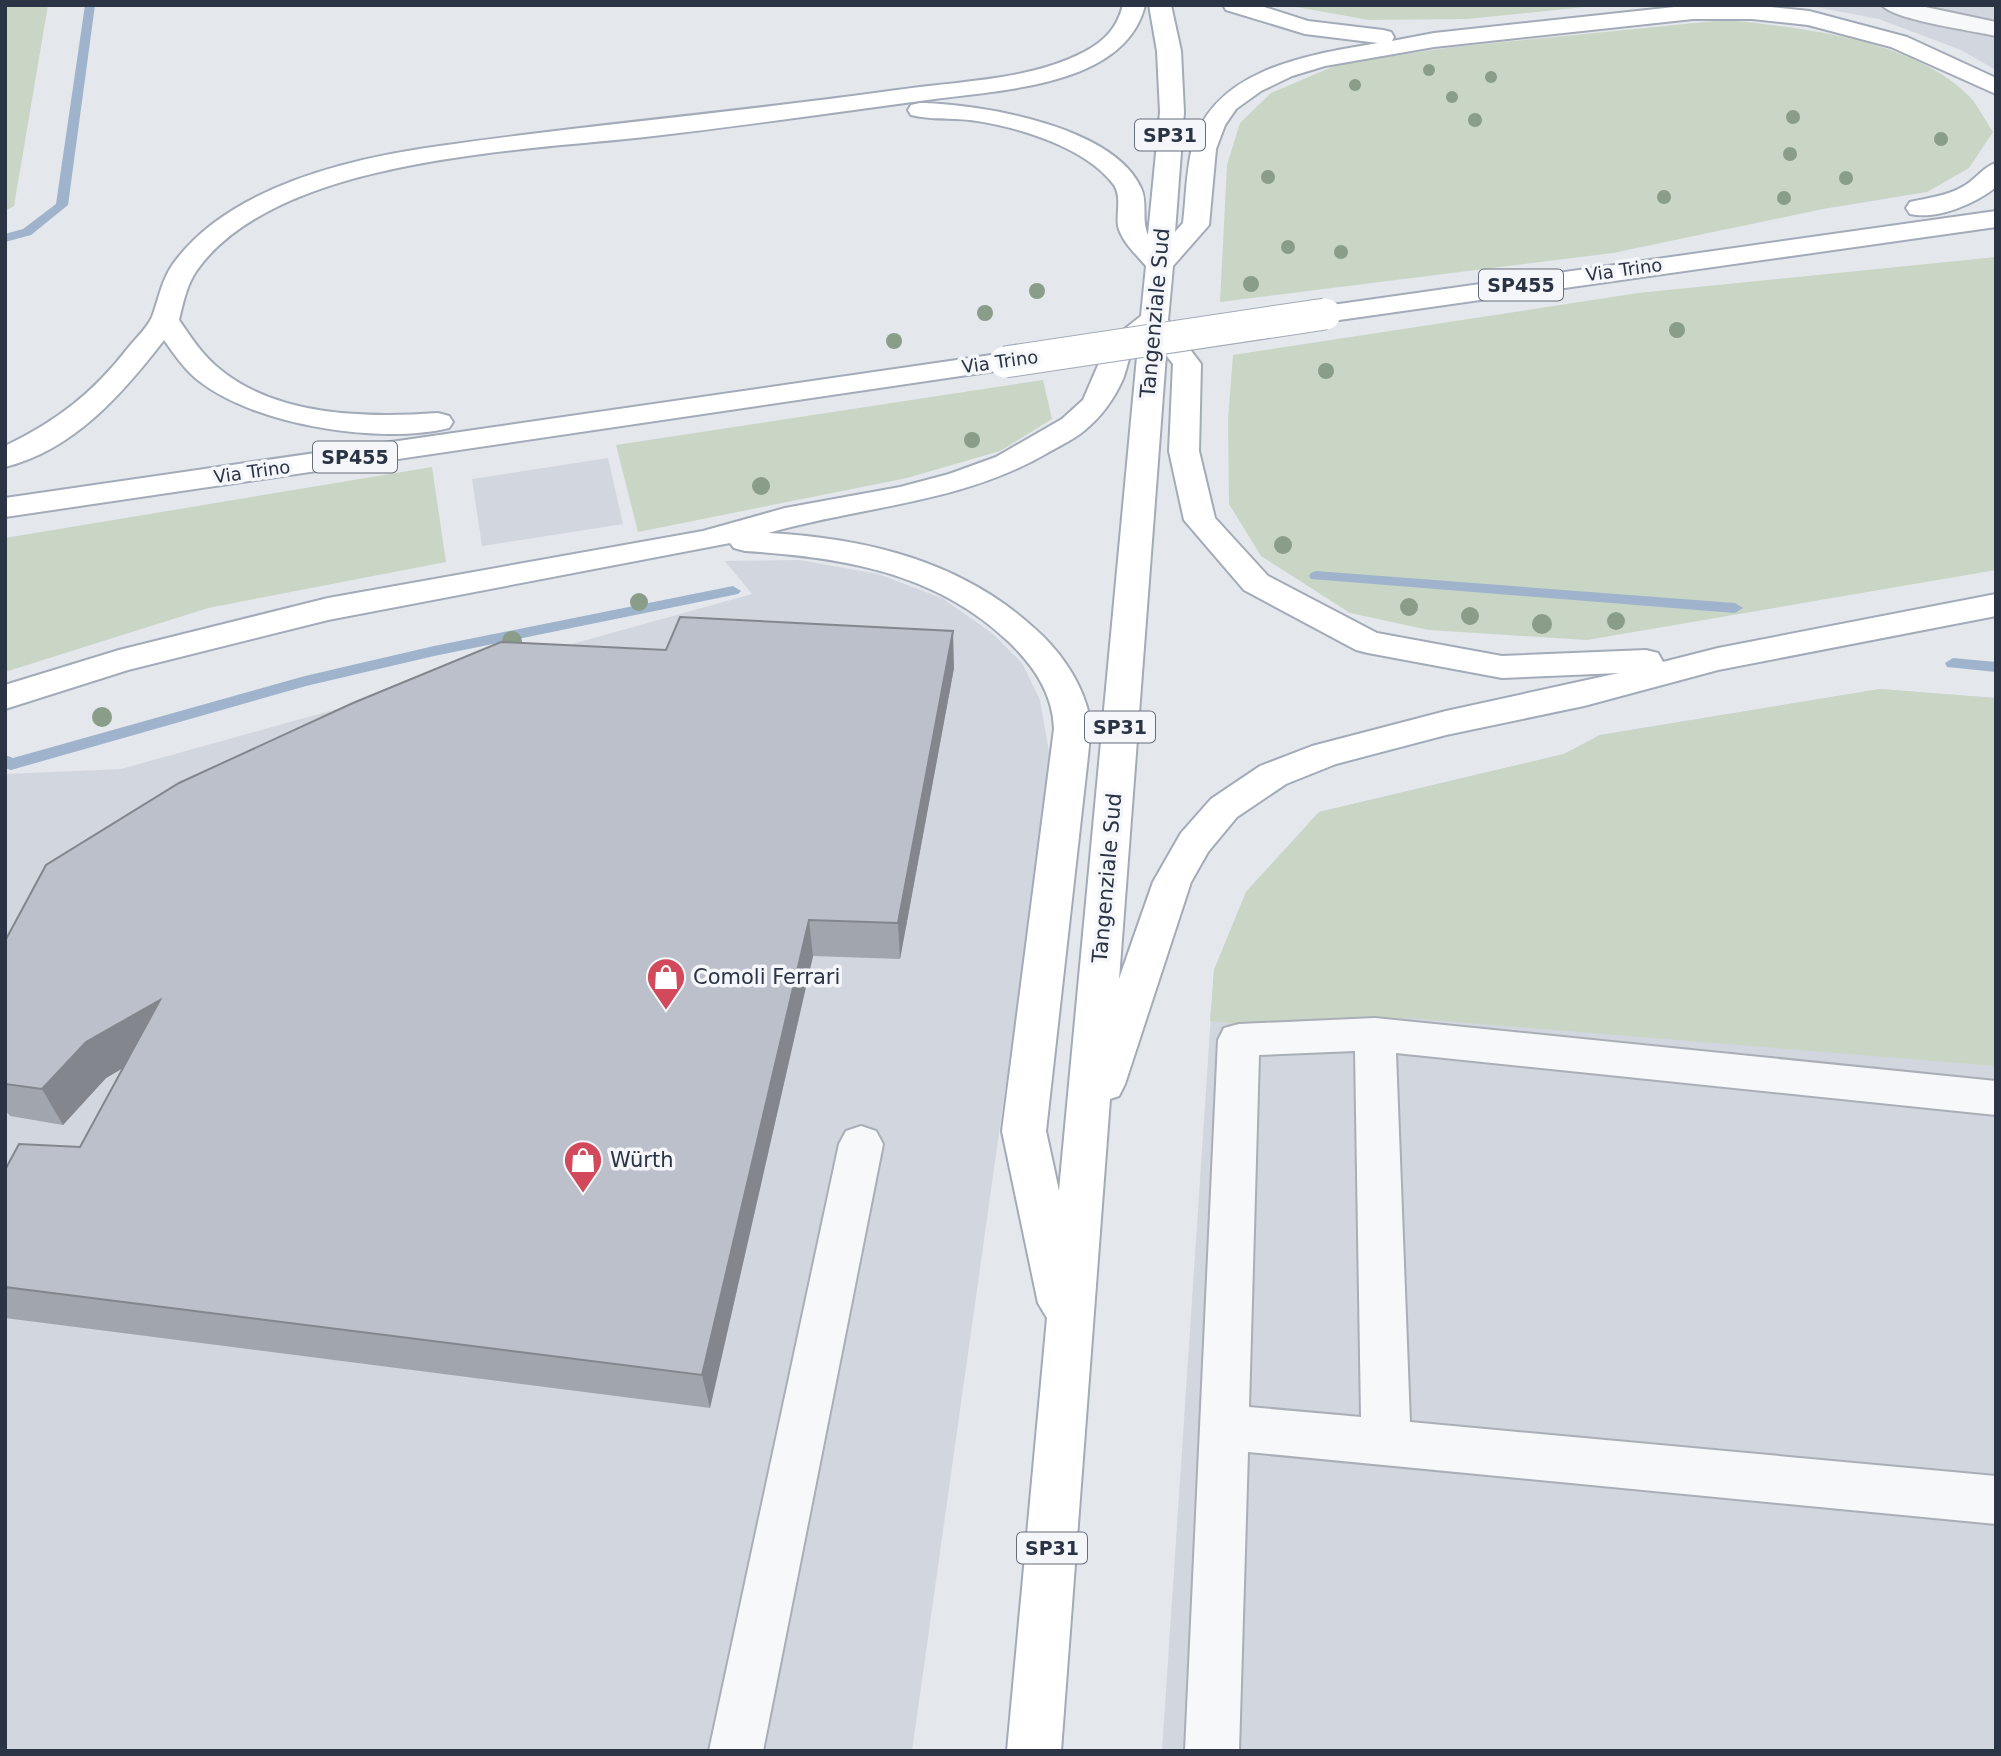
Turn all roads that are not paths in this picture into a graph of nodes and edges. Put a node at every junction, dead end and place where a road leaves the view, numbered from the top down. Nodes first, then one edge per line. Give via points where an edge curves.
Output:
1 (1134, 5) edge
2 (1160, 5) edge
3 (1234, 5) edge
4 (1893, 5) edge
5 (1996, 29) edge
6 (1434, 40) junction
7 (1986, 83) edge
8 (1996, 106) edge
9 (768, 115) junction
10 (1996, 171) edge
11 (1996, 219) edge
12 (1996, 242) edge
13 (1717, 257) junction
14 (1159, 265) junction
15 (1153, 319) junction
16 (165, 320) junction
17 (704, 406) junction
18 (5, 458) edge
19 (5, 508) edge
20 (705, 540) junction
21 (1996, 605) edge
22 (1718, 659) junction
23 (5, 697) edge
24 (1375, 1034) junction
25 (1996, 1098) edge
26 (1086, 1135) junction
27 (861, 1144) dead end
28 (1070, 1345) junction
29 (1224, 1427) junction
30 (1386, 1441) junction
31 (1996, 1500) edge
32 (736, 1751) edge
33 (1034, 1751) edge
34 (1212, 1751) edge

1 - 9 main road via 1132,19 1114,42 1051,73 988,86
2 - 14 main road, Tangenziale Sud / SP31 via 1169,51 1172,112
3 - 6 main road via 1305,27
4 - 5 lane
6 - 7 main road via 1693,12 1752,12 1808,18 1888,38
6 - 14 main road via 1283,71 1228,104 1213,124 1204,149 1196,225
7 - 8 main road
9 - 14 main road via 931,110 1015,122 1052,133 1089,152 1128,187 1132,230
9 - 16 main road via 447,152 329,177 241,216 208,241 184,268
10 - 13 main road via 1971,194 1948,203 1826,223
11 - 13 main road, Via Trino / SP455
12 - 13 main road via 1842,261
13 - 17 main road, Via Trino / SP455, bridge
14 - 15 main road, Tangenziale Sud / SP31
15 - 20 main road via 1118,348 1095,404 1073,425 1007,464 913,493 785,518
15 - 22 main road via 1187,364 1184,451 1200,520 1256,583 1368,642 1502,667
15 - 26 main road, Tangenziale Sud / SP31
16 - 17 main road via 209,375 243,395 335,420 409,425 639,395
16 - 18 main road via 115,384 87,409 51,435
17 - 19 main road, Via Trino / SP455
20 - 23 main road via 328,609 119,661
20 - 28 main road via 801,543 851,551 939,579 1010,621 1043,656 1062,687 1071,718 1069,765 1024,1131
21 - 22 main road
22 - 26 main road via 1325,755 1273,775 1224,808 1194,843 1172,882
24 - 25 lane
24 - 29 lane via 1239,1040
24 - 30 lane
26 - 28 main road, Tangenziale Sud / SP31
27 - 32 lane
28 - 33 main road, Tangenziale Sud / SP31
29 - 30 lane
29 - 34 lane
30 - 31 lane

